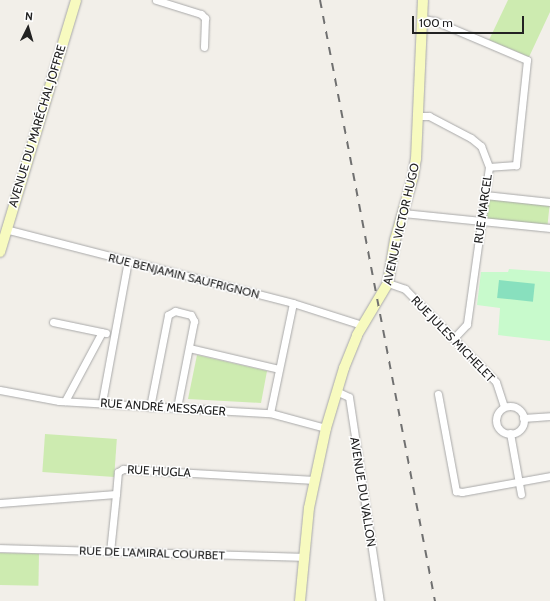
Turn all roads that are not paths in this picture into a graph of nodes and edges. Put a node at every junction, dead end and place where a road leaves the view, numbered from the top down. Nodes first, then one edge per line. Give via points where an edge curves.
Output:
1 (76, 0) edge
2 (156, 0) edge
3 (423, 0) edge
4 (172, 3) edge
5 (423, 19) junction
6 (204, 48) dead end
7 (418, 116) junction
8 (489, 167) junction
9 (485, 195) junction
10 (550, 202) edge
11 (402, 213) junction
12 (480, 221) junction
13 (550, 228) edge
14 (5, 229) junction
15 (0, 252) edge
16 (128, 262) junction
17 (388, 283) junction
18 (293, 303) junction
19 (53, 322) dead end
20 (362, 325) junction
21 (102, 332) junction
22 (113, 334) junction
23 (454, 338) junction
24 (189, 348) junction
25 (279, 369) junction
26 (0, 390) edge
27 (336, 391) junction
28 (438, 394) dead end
29 (65, 401) junction
30 (102, 402) junction
31 (150, 407) junction
32 (504, 407) junction
33 (177, 408) junction
34 (270, 413) junction
35 (550, 416) edge
36 (523, 418) junction
37 (326, 428) junction
38 (510, 433) junction
39 (550, 476) edge
40 (315, 480) junction
41 (519, 481) junction
42 (116, 494) junction
43 (521, 494) dead end
44 (0, 503) edge
45 (0, 548) edge
46 (110, 552) junction
47 (304, 558) junction
48 (300, 601) edge
49 (380, 601) edge

1 - 14 street, AVENUE DU MARÉCHAL JOFFRE
2 - 4 street
3 - 5 street, AVENUE VICTOR HUGO
4 - 6 street via 205,18
5 - 7 street, AVENUE VICTOR HUGO
5 - 8 street via 435,21 527,60 516,165
7 - 8 street, RUE MARCEL via 429,116 472,138 481,146
7 - 11 street, AVENUE VICTOR HUGO via 416,159
8 - 9 street, RUE MARCEL
9 - 10 street
9 - 12 street, RUE MARCEL
11 - 12 street
11 - 17 street, AVENUE VICTOR HUGO via 392,251
12 - 13 street
12 - 23 street, RUE MARCEL via 467,324
14 - 15 street, AVENUE DU MARÉCHAL JOFFRE
14 - 16 street, RUE BENJAMIN SAUFRIGNON
16 - 18 street, RUE BENJAMIN SAUFRIGNON
16 - 22 street
17 - 20 street, AVENUE VICTOR HUGO
17 - 23 street, RUE JULES MICHELET via 405,289
18 - 20 street, RUE BENJAMIN SAUFRIGNON
18 - 25 street
19 - 21 street
20 - 27 street, AVENUE VICTOR HUGO
21 - 22 street
21 - 29 street
22 - 30 street
23 - 32 street, RUE JULES MICHELET via 496,382
24 - 25 street
24 - 31 street via 194,317 171,312 168,315
24 - 33 street
25 - 34 street
26 - 29 street, RUE ANDRÉ MESSAGER
27 - 37 street, AVENUE VICTOR HUGO
27 - 49 street, AVENUE DU VALLON via 349,398
28 - 41 street via 456,491
29 - 30 street, RUE ANDRÉ MESSAGER
30 - 31 street, RUE ANDRÉ MESSAGER
31 - 33 street, RUE ANDRÉ MESSAGER
32 - 36 street via 516,408
32 - 38 street via 497,415 496,423 503,432
33 - 34 street, RUE ANDRÉ MESSAGER
34 - 37 street, RUE ANDRÉ MESSAGER
35 - 36 street
36 - 38 street via 518,430
37 - 40 street, AVENUE VICTOR HUGO
38 - 41 street
39 - 41 street
40 - 42 street, RUE HUGLA via 123,469 118,472
40 - 47 street, AVENUE VICTOR HUGO
41 - 43 street
42 - 44 street
42 - 46 street
45 - 46 street, RUE DE L'AMIRAL COURBET
46 - 47 street, RUE DE L'AMIRAL COURBET
47 - 48 street, AVENUE VICTOR HUGO

